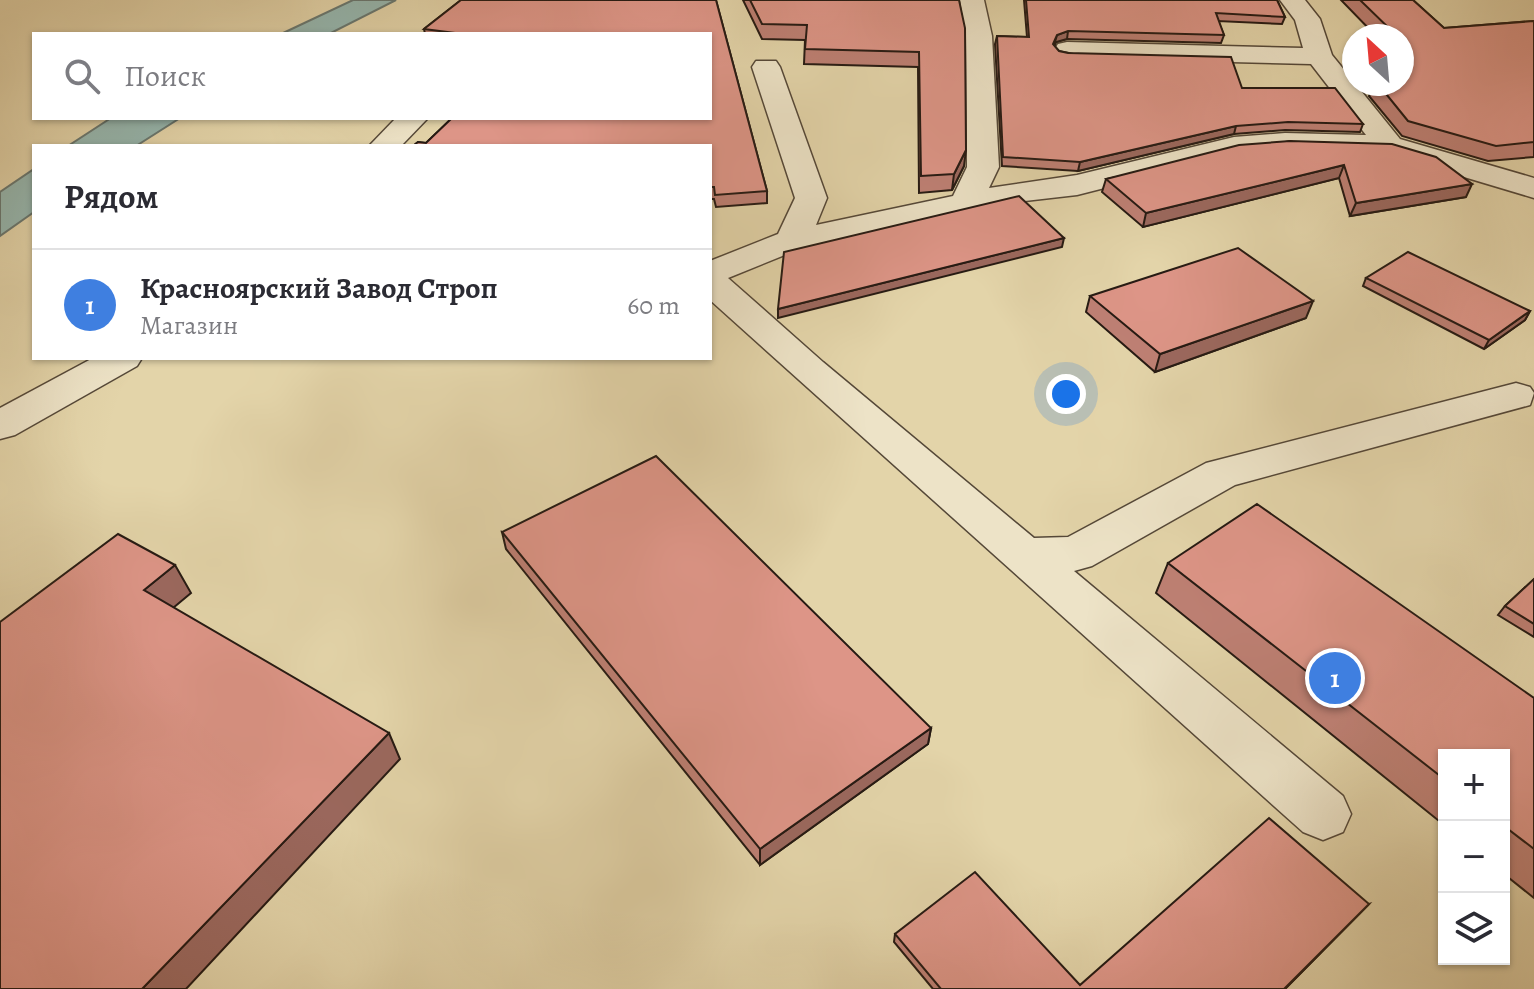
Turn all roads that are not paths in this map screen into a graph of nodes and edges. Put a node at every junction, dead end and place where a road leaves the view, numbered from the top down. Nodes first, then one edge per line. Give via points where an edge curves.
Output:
1 (972, 0) edge
2 (1292, 0) edge
3 (1067, 50) edge
4 (1319, 56) junction
5 (766, 67) dead end
6 (411, 120) edge
7 (386, 144) edge
8 (1389, 145) junction
9 (1534, 166) edge
10 (1476, 170) junction
11 (1534, 188) edge
12 (967, 201) junction
13 (792, 240) junction
14 (712, 272) edge
15 (712, 283) edge
16 (119, 360) edge
17 (1516, 396) dead end
18 (0, 425) edge
19 (1026, 556) junction
20 (1323, 814) dead end

1 - 12 street via 979,36 983,167
2 - 4 street via 1307,19
3 - 4 street
4 - 8 street
5 - 13 street via 811,198
6 - 7 street
8 - 10 street
8 - 12 street via 1234,146 1077,185
9 - 10 street
10 - 11 street
12 - 13 street
13 - 14 street
15 - 19 street
16 - 18 street
17 - 19 street via 1221,474 1076,554
19 - 20 street

